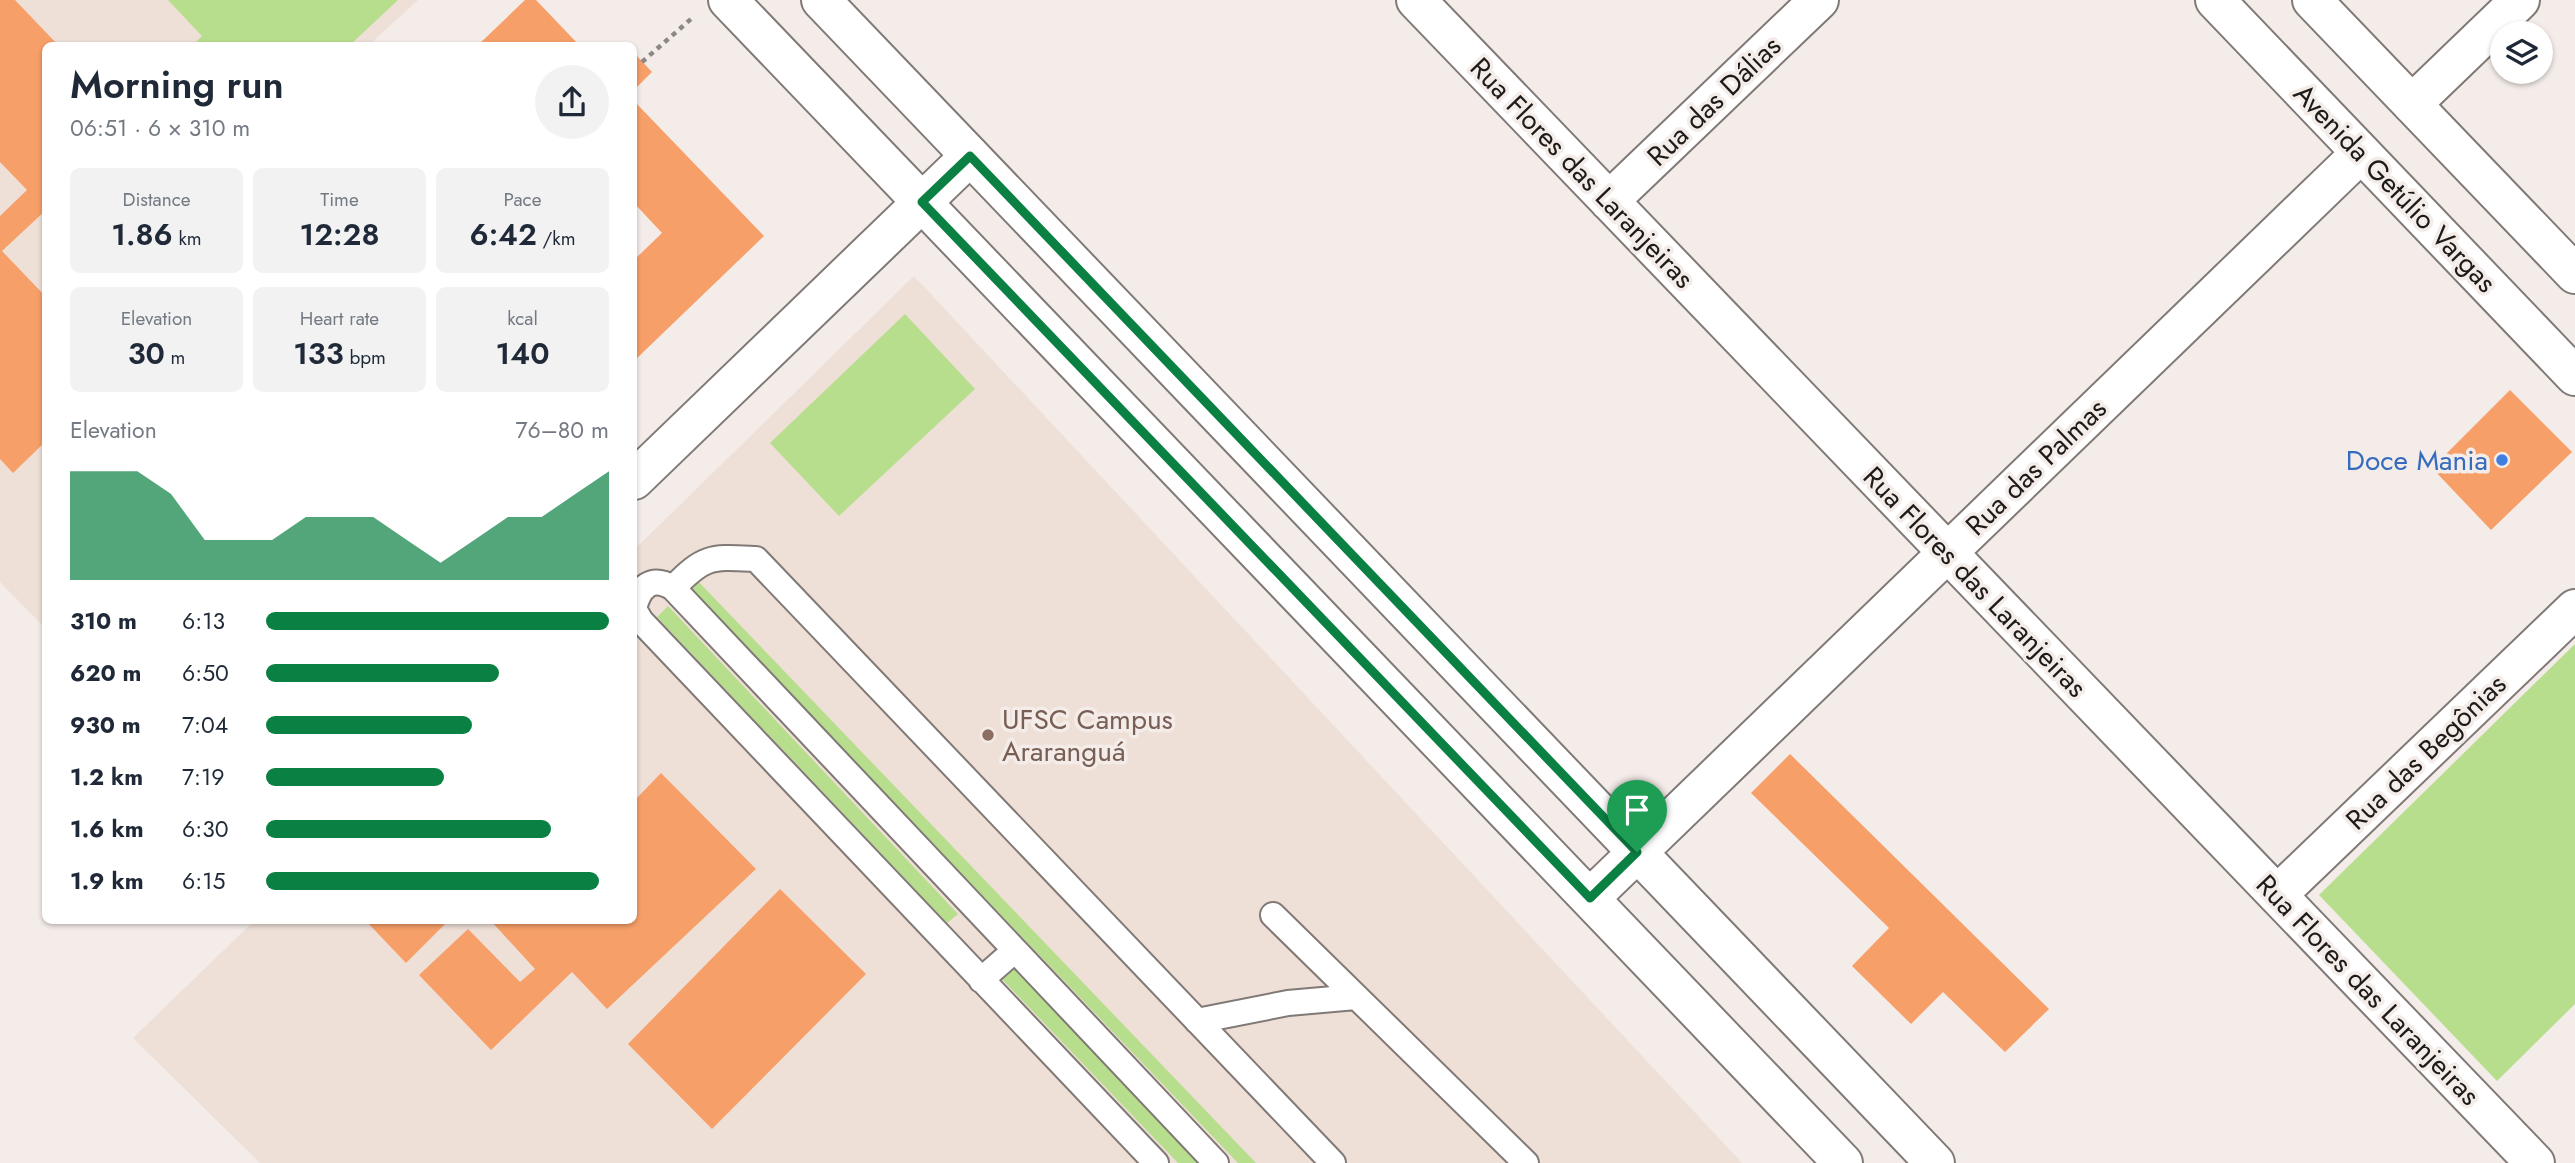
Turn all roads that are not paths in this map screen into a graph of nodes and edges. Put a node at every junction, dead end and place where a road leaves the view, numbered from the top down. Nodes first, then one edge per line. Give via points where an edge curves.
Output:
1 (728, 0) edge
2 (821, 0) edge
3 (1416, 0) edge
4 (1819, 0) edge
5 (2215, 0) edge
6 (2312, 0) edge
7 (2520, 0) edge
8 (2412, 104) junction
9 (2361, 153) junction
10 (970, 156) junction
11 (1609, 201) junction
12 (922, 202) junction
13 (2575, 274) edge
14 (2575, 376) edge
15 (637, 477) edge
16 (1947, 553) junction
17 (673, 588) junction
18 (637, 597) edge
19 (2575, 609) edge
20 (637, 615) edge
21 (1637, 852) junction
22 (2277, 895) junction
23 (1590, 898) junction
24 (1273, 915) dead end
25 (1014, 951) junction
26 (981, 981) junction
27 (1356, 997) junction
28 (1197, 1021) junction
29 (1156, 1163) edge
30 (1216, 1163) edge
31 (1333, 1163) edge
32 (1526, 1163) edge
33 (1843, 1163) edge
34 (1935, 1163) edge
35 (2535, 1163) edge

1 - 12 street
2 - 10 street
3 - 11 street, Rua Flores das Laranjeiras
4 - 11 street, Rua das Dálias
5 - 9 street, Avenida Getúlio Vargas
6 - 8 street
7 - 8 street
8 - 13 street
9 - 14 street, Avenida Getúlio Vargas
9 - 16 street, Rua das Palmas
10 - 12 street
10 - 21 street
11 - 16 street, Rua Flores das Laranjeiras
12 - 15 street
12 - 23 street
16 - 21 street, Rua das Palmas
16 - 22 street, Rua Flores das Laranjeiras
17 - 18 lane via 663,582 648,584
17 - 25 lane
17 - 28 lane via 695,566 720,557 756,559
19 - 22 street, Rua das Begônias
20 - 26 lane
21 - 23 street, Rua das Palmas
21 - 34 street
22 - 35 street, Rua Flores das Laranjeiras
23 - 33 street
24 - 27 lane
25 - 26 lane
25 - 30 lane
26 - 29 lane
27 - 28 lane via 1288,1003
27 - 32 lane
28 - 31 lane

